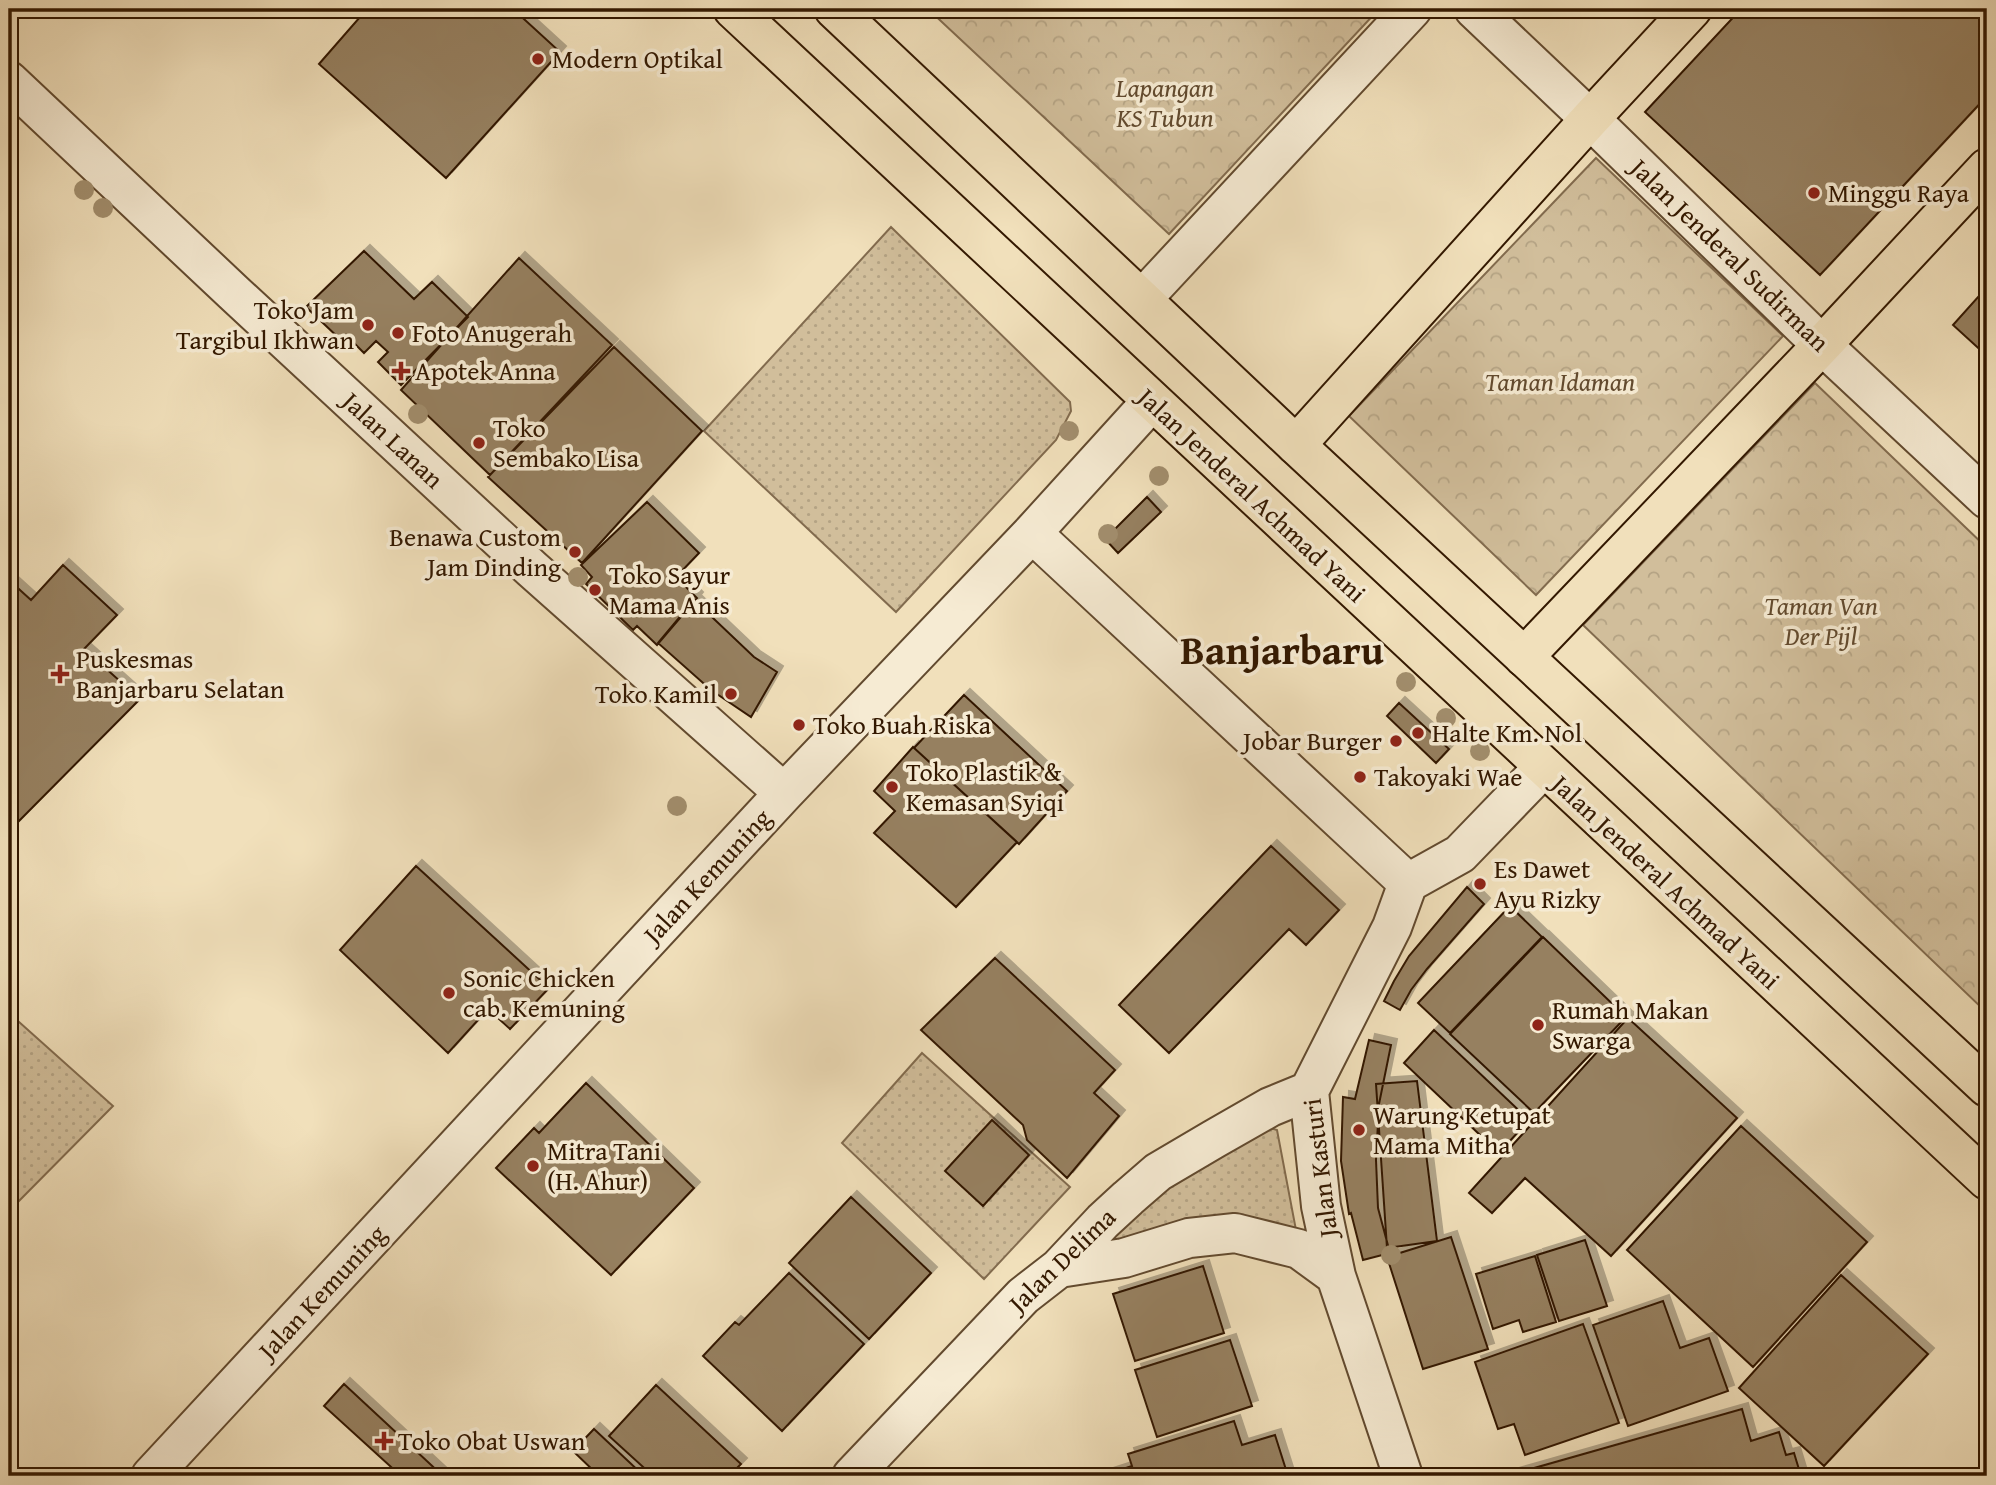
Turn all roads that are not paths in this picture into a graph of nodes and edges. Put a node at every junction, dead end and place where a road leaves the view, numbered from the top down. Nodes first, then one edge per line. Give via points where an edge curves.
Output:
1 (733, 9) edge
2 (834, 9) edge
3 (1412, 9) edge
4 (1474, 9) edge
5 (1692, 9) edge
6 (9, 81) edge
7 (1590, 118) junction
8 (1987, 167) edge
9 (1143, 298) junction
10 (1822, 345) junction
11 (1152, 401) junction
12 (1296, 445) junction
13 (1987, 499) edge
14 (1032, 533) junction
15 (1524, 657) junction
16 (1544, 767) junction
17 (784, 793) junction
18 (1408, 883) junction
19 (1987, 1087) edge
20 (1308, 1091) junction
21 (1987, 1180) edge
22 (1059, 1268) junction
23 (1336, 1276) junction
24 (151, 1476) edge
25 (852, 1476) edge
26 (1403, 1476) edge

1 - 11 main road, Jalan Jenderal Achmad Yani
2 - 9 main road
3 - 9 street
4 - 7 street, Jalan Jenderal Sudirman
5 - 7 main road
6 - 17 street, Jalan Lanan via 532,569
7 - 10 street, Jalan Jenderal Sudirman
7 - 12 main road
8 - 10 main road
9 - 12 main road
10 - 13 street, Jalan Jenderal Sudirman
10 - 15 main road
11 - 14 street, Jalan Kemuning
11 - 16 main road, Jalan Jenderal Achmad Yani
12 - 15 main road
14 - 17 street, Jalan Kemuning
14 - 18 street
15 - 19 main road
16 - 18 street via 1460,854
16 - 21 main road, Jalan Jenderal Achmad Yani
17 - 24 street, Jalan Kemuning
18 - 20 street, Jalan Kasturi via 1392,927
20 - 22 street, Jalan Delima via 1270,1107 1158,1172 1102,1221
20 - 23 street, Jalan Kasturi via 1321,1206
22 - 23 street via 1124,1258 1189,1238 1235,1233 1299,1249
22 - 25 street, Jalan Delima via 1017,1302
23 - 26 street, Jalan Kasturi

